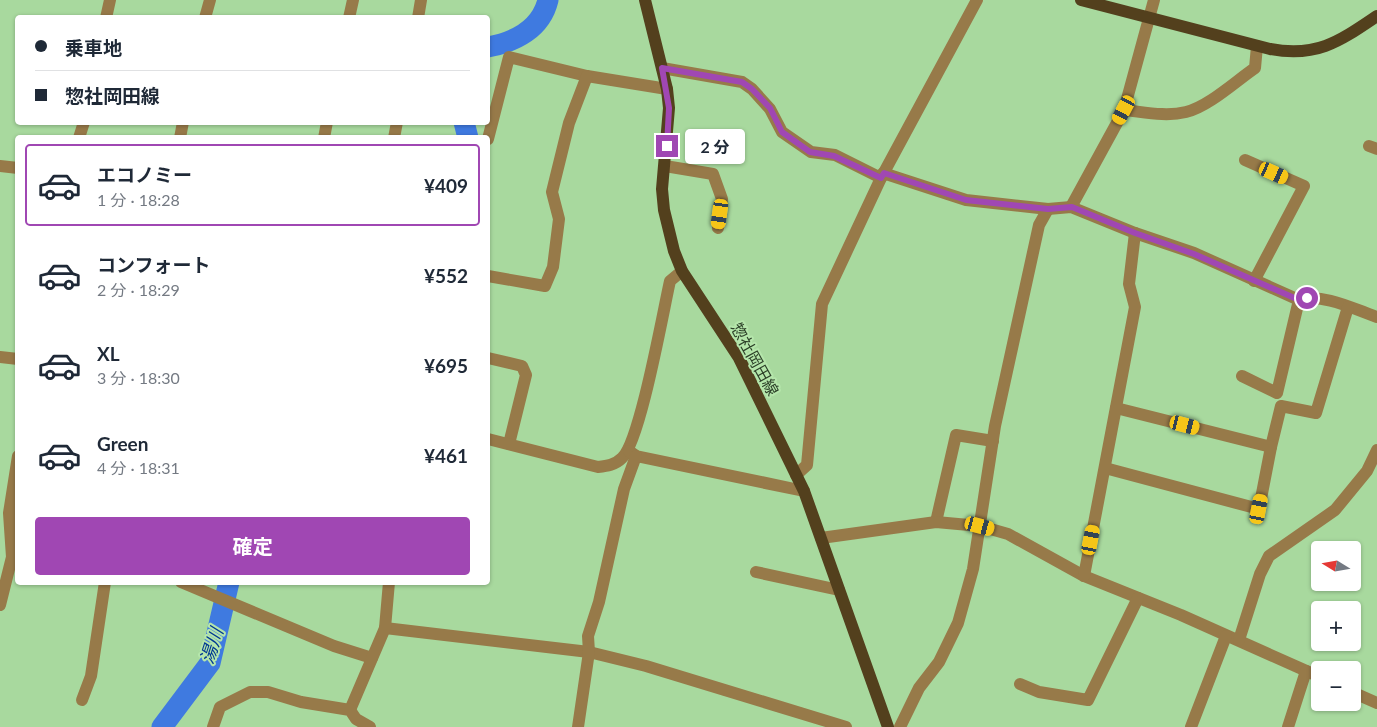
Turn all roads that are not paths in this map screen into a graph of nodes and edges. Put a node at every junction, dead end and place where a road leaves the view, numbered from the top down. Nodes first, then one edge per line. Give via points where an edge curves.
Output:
1 (110, 0) edge
2 (210, 0) edge
3 (353, 0) edge
4 (421, 0) edge
5 (645, 0) edge
6 (977, 0) edge
7 (1080, 0) edge
8 (1154, 0) edge
9 (107, 15) edge
10 (206, 15) edge
11 (350, 15) edge
12 (418, 15) edge
13 (1377, 16) edge
14 (1151, 18) junction
15 (1257, 46) junction
16 (662, 68) junction
17 (587, 76) junction
18 (667, 89) junction
19 (1124, 110) junction
20 (489, 135) edge
21 (1245, 160) dead end
22 (0, 166) edge
23 (665, 166) junction
24 (15, 168) edge
25 (882, 176) junction
26 (1072, 207) junction
27 (1048, 209) junction
28 (718, 228) dead end
29 (1135, 233) junction
30 (682, 271) junction
31 (490, 276) edge
32 (1254, 281) junction
33 (1299, 300) junction
34 (1348, 307) junction
35 (1377, 317) edge
36 (0, 357) edge
37 (490, 358) edge
38 (15, 360) edge
39 (1242, 376) dead end
40 (1116, 408) junction
41 (490, 439) edge
42 (993, 441) junction
43 (509, 444) junction
44 (1271, 447) junction
45 (1377, 450) edge
46 (632, 453) junction
47 (1105, 468) junction
48 (15, 475) edge
49 (796, 475) junction
50 (804, 491) junction
51 (936, 522) junction
52 (980, 526) junction
53 (821, 538) junction
54 (15, 558) edge
55 (756, 572) dead end
56 (1084, 576) junction
57 (105, 585) edge
58 (188, 585) edge
59 (389, 585) edge
60 (839, 590) junction
61 (1138, 598) junction
62 (0, 605) edge
63 (385, 628) junction
64 (1226, 636) junction
65 (1239, 640) junction
66 (589, 652) junction
67 (372, 658) junction
68 (1306, 671) junction
69 (1311, 673) edge
70 (1020, 684) dead end
71 (1361, 696) edge
72 (82, 700) dead end
73 (1377, 703) edge
74 (350, 710) junction
75 (213, 727) edge
76 (370, 727) edge
77 (578, 727) edge
78 (846, 727) edge
79 (888, 727) edge
80 (900, 727) edge
81 (1191, 727) edge
82 (1288, 727) edge

1 - 9 street
2 - 10 street
3 - 11 street
4 - 12 street
5 - 16 main road, 惣社岡田線
6 - 25 street
7 - 14 main road
8 - 14 street
13 - 15 main road via 1310,52 1284,52
14 - 15 main road
14 - 19 street
15 - 19 street via 1255,68 1202,105 1177,113
16 - 18 main road, 惣社岡田線
16 - 25 street via 742,82 770,108 782,132 810,152 834,156
17 - 18 street
17 - 20 street via 509,57
17 - 31 street via 569,123 552,192 559,219 553,267 545,286
18 - 23 main road, 惣社岡田線 via 669,127
19 - 26 street
21 - 32 street via 1304,186
22 - 24 street
23 - 28 street via 713,174 722,198
23 - 30 main road, 惣社岡田線 via 664,210 668,234
25 - 27 street via 966,200
25 - 49 street via 822,304 807,465
26 - 27 street
26 - 29 street
27 - 42 street via 1039,225
29 - 32 street via 1194,254
29 - 40 street via 1129,284 1135,307
30 - 46 street via 670,281
30 - 49 main road, 惣社岡田線 via 739,358
32 - 33 street
33 - 34 street via 1307,298
33 - 39 street via 1277,394
34 - 35 street
34 - 44 street via 1316,413 1280,406
36 - 38 street
37 - 43 street via 522,366 526,375
40 - 44 street
40 - 47 street
41 - 43 street
42 - 51 street via 956,435
42 - 52 street
43 - 46 street via 598,467 610,466
44 - 47 street via 1259,509
45 - 65 street via 1368,471 1335,510 1269,556
46 - 50 street
46 - 66 street via 599,602 588,636
47 - 56 street
48 - 54 street via 9,512
49 - 50 main road, 惣社岡田線
50 - 53 main road, 惣社岡田線
51 - 52 street
51 - 53 street
52 - 56 street via 1008,534
52 - 80 street via 973,569 958,623
53 - 60 main road, 惣社岡田線
54 - 62 street
55 - 60 street
56 - 61 street
57 - 72 street via 91,676
58 - 67 street via 334,646
59 - 63 street
60 - 79 main road, 惣社岡田線
61 - 64 street
61 - 70 street via 1088,700 1039,692
63 - 66 street
63 - 67 street
64 - 65 street
64 - 81 street
65 - 68 street
66 - 77 street
66 - 78 street via 646,666
67 - 74 street
68 - 69 street
68 - 82 street
71 - 73 street
74 - 75 street via 300,702 268,692 250,692 220,707
74 - 76 street via 356,720

